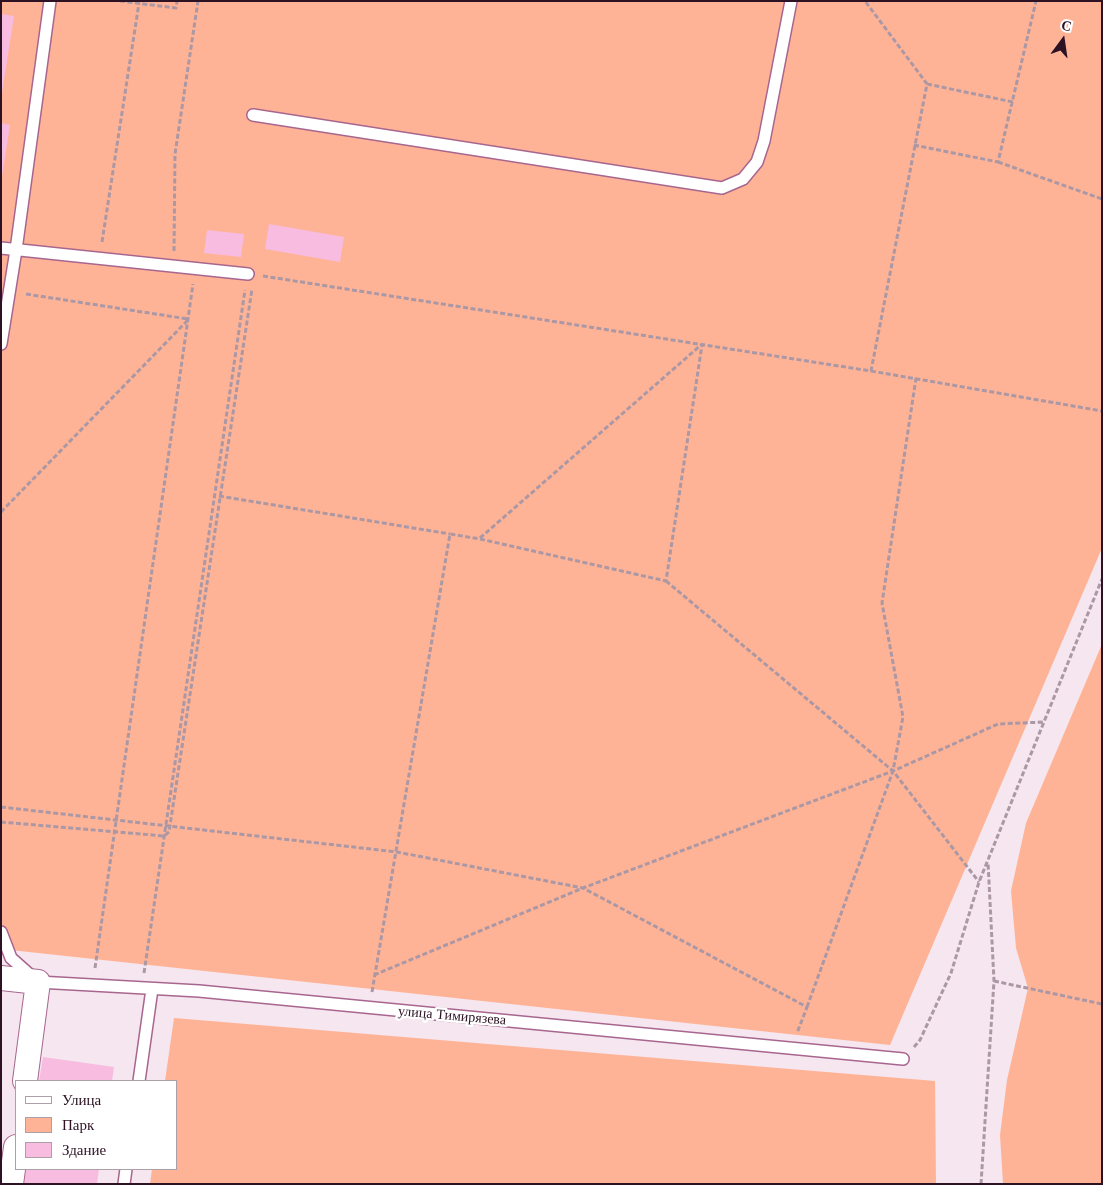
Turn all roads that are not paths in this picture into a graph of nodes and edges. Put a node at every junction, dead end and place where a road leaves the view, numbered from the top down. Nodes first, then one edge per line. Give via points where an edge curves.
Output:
1 (50, 1) edge
2 (791, 1) edge
3 (253, 115) dead end
4 (1, 248) edge
5 (16, 250) junction
6 (248, 274) road end
7 (1, 344) edge
8 (1, 932) edge
9 (1, 978) edge
10 (38, 982) junction
11 (147, 989) junction
12 (903, 1059) road end
13 (25, 1080) edge
14 (139, 1080) edge
15 (15, 1154) edge
16 (126, 1170) edge
17 (11, 1184) edge
18 (124, 1184) edge

1 - 5 lane
2 - 3 lane via 764,141 757,162 743,179 722,188
4 - 5 lane
5 - 6 lane
5 - 7 lane
8 - 10 lane via 11,958
9 - 10 street, улица Тимирязева
10 - 11 lane, улица Тимирязева
10 - 13 street
11 - 12 lane, улица Тимирязева via 199,991
11 - 14 lane
15 - 17 street
16 - 18 lane

